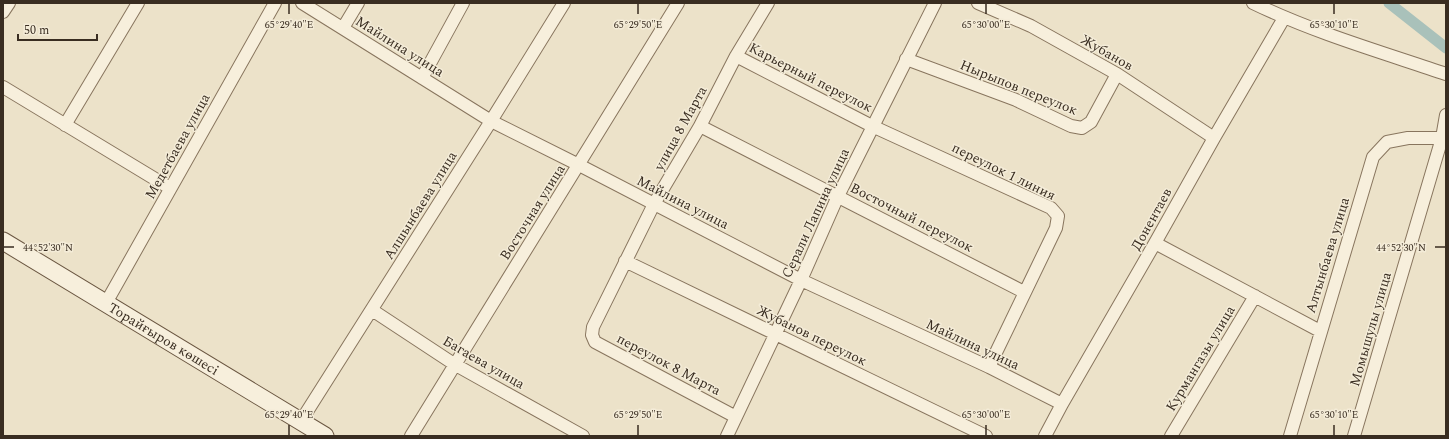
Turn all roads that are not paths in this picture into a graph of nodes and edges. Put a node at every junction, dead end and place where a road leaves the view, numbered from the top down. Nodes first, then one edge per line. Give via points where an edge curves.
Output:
1 (9, 3) edge
2 (138, 3) edge
3 (276, 3) edge
4 (302, 3) edge
5 (358, 3) edge
6 (463, 3) edge
7 (564, 3) edge
8 (678, 3) edge
9 (768, 3) edge
10 (935, 3) edge
11 (978, 3) edge
12 (1253, 3) edge
13 (3, 12) edge
14 (1284, 18) junction
15 (343, 28) junction
16 (736, 56) junction
17 (906, 59) junction
18 (1117, 74) junction
19 (1446, 74) edge
20 (422, 78) junction
21 (3, 87) edge
22 (1446, 115) edge
23 (491, 121) junction
24 (65, 124) junction
25 (700, 126) junction
26 (872, 126) junction
27 (1214, 138) junction
28 (1442, 138) junction
29 (579, 165) junction
30 (170, 188) junction
31 (838, 196) junction
32 (654, 204) junction
33 (3, 241) edge
34 (1156, 243) junction
35 (625, 261) junction
36 (801, 280) junction
37 (1024, 292) junction
38 (1254, 296) junction
39 (106, 304) junction
40 (372, 310) junction
41 (1320, 331) junction
42 (592, 334) joint
43 (775, 334) junction
44 (454, 364) junction
45 (989, 367) junction
46 (1062, 404) junction
47 (736, 416) junction
48 (301, 421) junction
49 (325, 436) edge
50 (411, 436) edge
51 (583, 436) edge
52 (726, 436) edge
53 (986, 436) edge
54 (1045, 436) edge
55 (1171, 436) edge
56 (1290, 436) edge
57 (1354, 436) edge

1 - 13 street
2 - 24 street
3 - 30 street, Медетбаева улица
4 - 15 street, Майлина улица
5 - 15 street
6 - 20 street
7 - 23 street, Алшынбаева улица
8 - 29 street, Восточная улица
9 - 16 street, улица 8 Марта
10 - 17 street, Серали Лапина улица
11 - 18 street, Жубанов via 1031,26
12 - 14 street
14 - 19 street
14 - 27 street, Донентаев
15 - 20 street, Майлина улица
16 - 25 street, улица 8 Марта
16 - 26 street, Карьерный переулок
17 - 18 street, Нырыпов переулок via 1016,100 1071,126 1082,128 1091,122
17 - 26 street, Серали Лапина улица
18 - 27 street, Жубанов
20 - 23 street, Майлина улица
21 - 24 street
22 - 28 street, Момышулы улица
23 - 29 street, Майлина улица
23 - 40 street, Алшынбаева улица
24 - 30 street
25 - 31 street, Восточный переулок
25 - 32 street, улица 8 Марта
26 - 31 street, Серали Лапина улица
26 - 37 street, переулок 1 линия via 1051,208 1058,216 1056,228
27 - 34 street, Донентаев
28 - 41 street, Алтынбаева улица via 1408,138 1386,142 1372,157
28 - 57 street, Момышулы улица
29 - 32 street, Майлина улица
29 - 44 street, Восточная улица
30 - 39 street, Медетбаева улица
31 - 36 street, Серали Лапина улица
31 - 37 street, Восточный переулок
32 - 35 street, улица 8 Марта
32 - 36 street, Майлина улица
33 - 39 street, Торайғыров көшесі
34 - 38 street
34 - 46 street, Донентаев
35 - 42 street, улица 8 Марта
35 - 43 street, Жубанов переулок
36 - 43 street, Серали Лапина улица
36 - 45 street, Майлина улица
37 - 45 street, переулок 1 линия
38 - 41 street
38 - 55 street, Курмангазы улица
39 - 48 street, Торайғыров көшесі
40 - 44 street, Багаева улица
40 - 48 street, Алшынбаева улица
41 - 56 street, Алтынбаева улица
42 - 47 street, переулок 8 Марта via 595,342
43 - 47 street, Серали Лапина улица
43 - 53 street, Жубанов переулок
44 - 50 street, Восточная улица
44 - 51 street, Багаева улица
45 - 46 street, Майлина улица
46 - 54 street, Донентаев
47 - 52 street, Серали Лапина улица
48 - 49 street, Торайғыров көшесі

